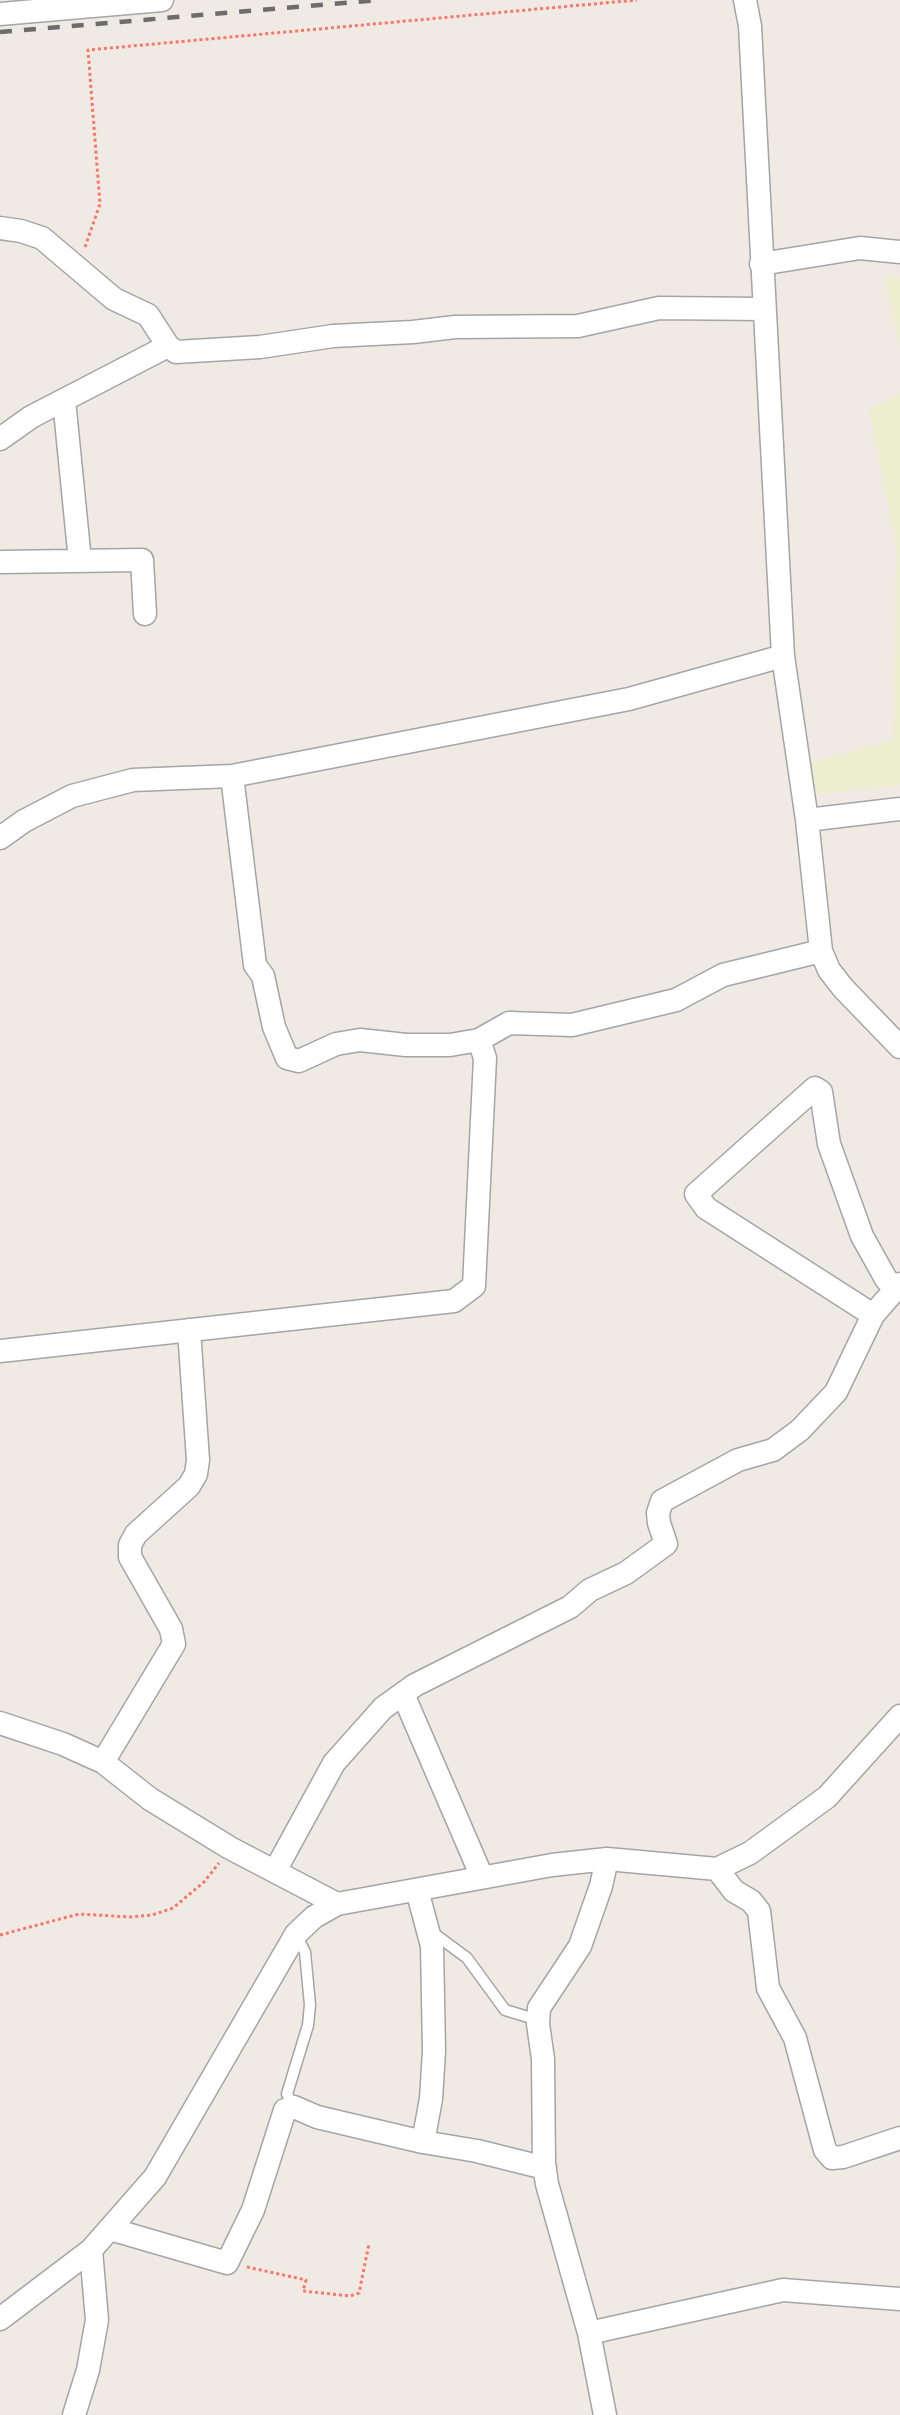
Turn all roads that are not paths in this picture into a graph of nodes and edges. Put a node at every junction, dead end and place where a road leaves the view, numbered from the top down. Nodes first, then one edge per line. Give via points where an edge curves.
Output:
1 (162, 0) edge
2 (745, 0) edge
3 (0, 14) edge
4 (0, 228) edge
5 (900, 252) edge
6 (761, 264) junction
7 (764, 309) junction
8 (168, 346) junction
9 (64, 400) junction
10 (0, 439) edge
11 (80, 561) junction
12 (2, 562) dead end
13 (145, 614) dead end
14 (783, 656) junction
15 (232, 776) junction
16 (900, 809) edge
17 (807, 820) junction
18 (0, 838) edge
19 (821, 951) junction
20 (479, 1040) junction
21 (900, 1047) edge
22 (897, 1286) edge
23 (873, 1315) junction
24 (189, 1330) junction
25 (0, 1351) edge
26 (403, 1694) junction
27 (900, 1716) edge
28 (0, 1723) edge
29 (103, 1761) junction
30 (607, 1859) junction
31 (717, 1869) junction
32 (274, 1871) junction
33 (483, 1877) junction
34 (417, 1890) junction
35 (337, 1904) junction
36 (429, 1930) junction
37 (296, 1934) junction
38 (538, 2020) junction
39 (294, 2107) junction
40 (900, 2138) edge
41 (423, 2142) junction
42 (545, 2168) junction
43 (110, 2229) junction
44 (91, 2250) junction
45 (900, 2299) edge
46 (0, 2319) edge
47 (589, 2333) junction
48 (74, 2415) edge
49 (605, 2415) edge

1 - 3 street
2 - 6 street via 750,26
4 - 8 street via 42,238 114,299 148,315
5 - 6 street via 860,248
6 - 7 street
7 - 8 street via 659,308 578,326 455,327 188,353 176,352
7 - 14 street
8 - 9 street
9 - 10 street
9 - 11 street
11 - 12 street
11 - 13 street via 142,560
14 - 15 street via 629,699
14 - 17 street
15 - 18 street via 133,780 72,796
15 - 20 street via 255,965 263,976 274,1027 287,1058 299,1060 336,1044 360,1040 406,1045 450,1045
16 - 17 street
17 - 19 street
19 - 20 street via 723,975 676,1000 572,1025 509,1023
19 - 21 street via 843,988
20 - 24 street via 485,1058 474,1286 454,1301
22 - 23 street
22 - 23 street via 886,1279 862,1236 829,1144 820,1092 815,1088 696,1194 706,1208
23 - 26 street via 836,1392 800,1430 773,1450 738,1460 662,1501 659,1523 666,1544 570,1607
24 - 25 street
24 - 29 street via 196,1474 189,1486 136,1534 130,1545 130,1557 171,1629 174,1644
26 - 32 street via 362,1728 334,1763
26 - 33 street
27 - 31 street via 827,1797 750,1853
28 - 29 street
29 - 32 street via 150,1799
30 - 31 street
30 - 33 street
30 - 38 street via 580,1946 539,2008
31 - 40 street via 734,1891 759,1911 768,1988 795,2038 825,2150 832,2158 843,2157
32 - 35 street
33 - 34 street
34 - 35 street
34 - 36 street
35 - 37 street
36 - 38 lane via 467,1958 505,2010
36 - 41 street via 434,2051
37 - 39 lane via 305,1952 310,2005 308,2025 287,2094
37 - 43 street via 155,2177
38 - 42 street via 543,2059
39 - 41 street via 318,2117
39 - 43 street via 285,2110 254,2210 227,2263
41 - 42 street
42 - 47 street
43 - 44 street
44 - 46 street
44 - 48 street via 97,2320 88,2370
45 - 47 street via 783,2289
47 - 49 street

